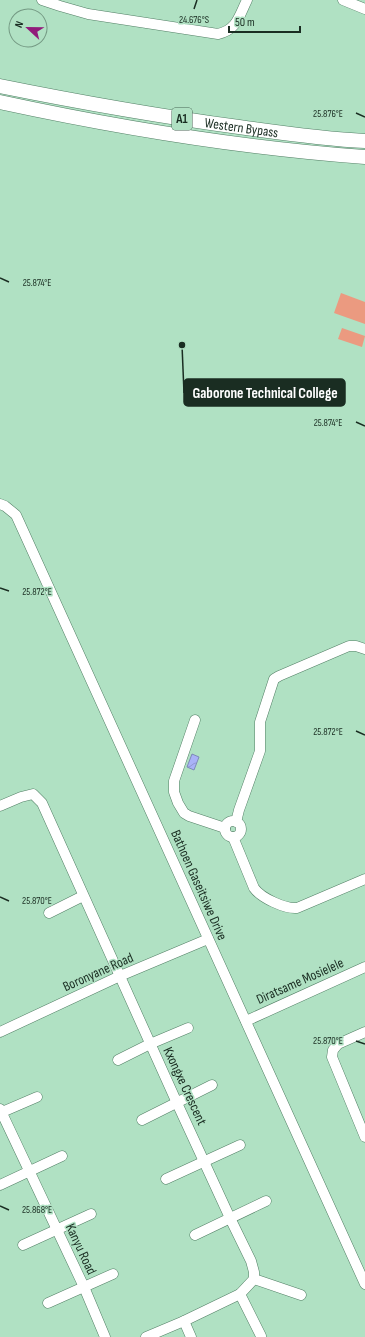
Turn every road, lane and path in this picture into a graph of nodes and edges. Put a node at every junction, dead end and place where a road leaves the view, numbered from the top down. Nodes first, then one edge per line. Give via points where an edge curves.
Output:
1 (42, 0) edge
2 (247, 0) edge
3 (343, 0) edge
4 (61, 3) edge
5 (365, 9) edge
6 (0, 86) edge
7 (0, 102) edge
8 (0, 110) edge
9 (75, 118) junction
10 (365, 142) edge
11 (365, 157) edge
12 (0, 504) edge
13 (365, 649) edge
14 (195, 720) dead end
15 (0, 806) edge
16 (236, 822) junction
17 (225, 828) junction
18 (233, 837) junction
19 (365, 879) edge
20 (83, 896) junction
21 (49, 913) dead end
22 (208, 939) junction
23 (365, 967) edge
24 (120, 976) junction
25 (246, 1021) junction
26 (188, 1028) dead end
27 (0, 1032) edge
28 (365, 1032) edge
29 (150, 1044) junction
30 (118, 1060) dead end
31 (212, 1085) dead end
32 (37, 1097) dead end
33 (177, 1103) junction
34 (0, 1111) edge
35 (142, 1120) dead end
36 (365, 1137) edge
37 (240, 1145) dead end
38 (62, 1156) dead end
39 (204, 1162) junction
40 (30, 1171) junction
41 (166, 1179) dead end
42 (0, 1185) edge
43 (266, 1201) dead end
44 (91, 1214) dead end
45 (230, 1218) junction
46 (57, 1229) junction
47 (195, 1235) dead end
48 (22, 1245) dead end
49 (113, 1274) dead end
50 (254, 1279) junction
51 (365, 1284) edge
52 (84, 1287) junction
53 (240, 1294) junction
54 (301, 1295) dead end
55 (48, 1303) dead end
56 (184, 1321) junction
57 (261, 1336) edge
58 (105, 1337) edge
59 (146, 1337) edge
60 (191, 1337) edge

1 - 4 street
2 - 4 street via 236,24 218,34 88,14
3 - 5 street
6 - 10 highway, Western Bypass / A1 via 78,102 223,125 321,139
7 - 9 highway, Western Bypass / A1
8 - 9 highway
9 - 11 highway, Western Bypass / A1 via 220,142
12 - 22 street, Bathoen Gaseitsiwe Drive via 16,515
13 - 16 street via 349,646 274,679 259,728 260,751
14 - 17 street via 174,781 174,792 184,813
15 - 20 street, Kxongxe Crescent via 34,794 42,803
16 - 17 street via 229,822
16 - 18 street via 241,831
17 - 18 street via 227,835
18 - 19 street via 257,893 291,908 297,908
20 - 21 street
20 - 24 street, Kxongxe Crescent
22 - 24 street, Boronyane Road
22 - 25 street, Bathoen Gaseitsiwe Drive
23 - 25 street, Diratsame Mosielele
24 - 27 street, Boronyane Road
24 - 29 street, Kxongxe Crescent
25 - 51 street, Bathoen Gaseitsiwe Drive
26 - 29 street
28 - 36 street via 338,1044 333,1050 332,1057
29 - 30 street
29 - 33 street, Kxongxe Crescent
31 - 33 street
32 - 34 street
33 - 35 street
33 - 39 street, Kxongxe Crescent
34 - 40 street, Kanyu Road
37 - 39 street
38 - 40 street
39 - 41 street
39 - 45 street, Kxongxe Crescent
40 - 42 street
40 - 46 street, Kanyu Road
43 - 45 street
44 - 46 street
45 - 47 street
45 - 50 street, Kxongxe Crescent via 251,1261
46 - 48 street
46 - 52 street, Kanyu Road
49 - 52 street
50 - 53 street
50 - 54 street
52 - 55 street
52 - 58 street, Kanyu Road
53 - 56 street
53 - 57 street
56 - 59 street
56 - 60 street

